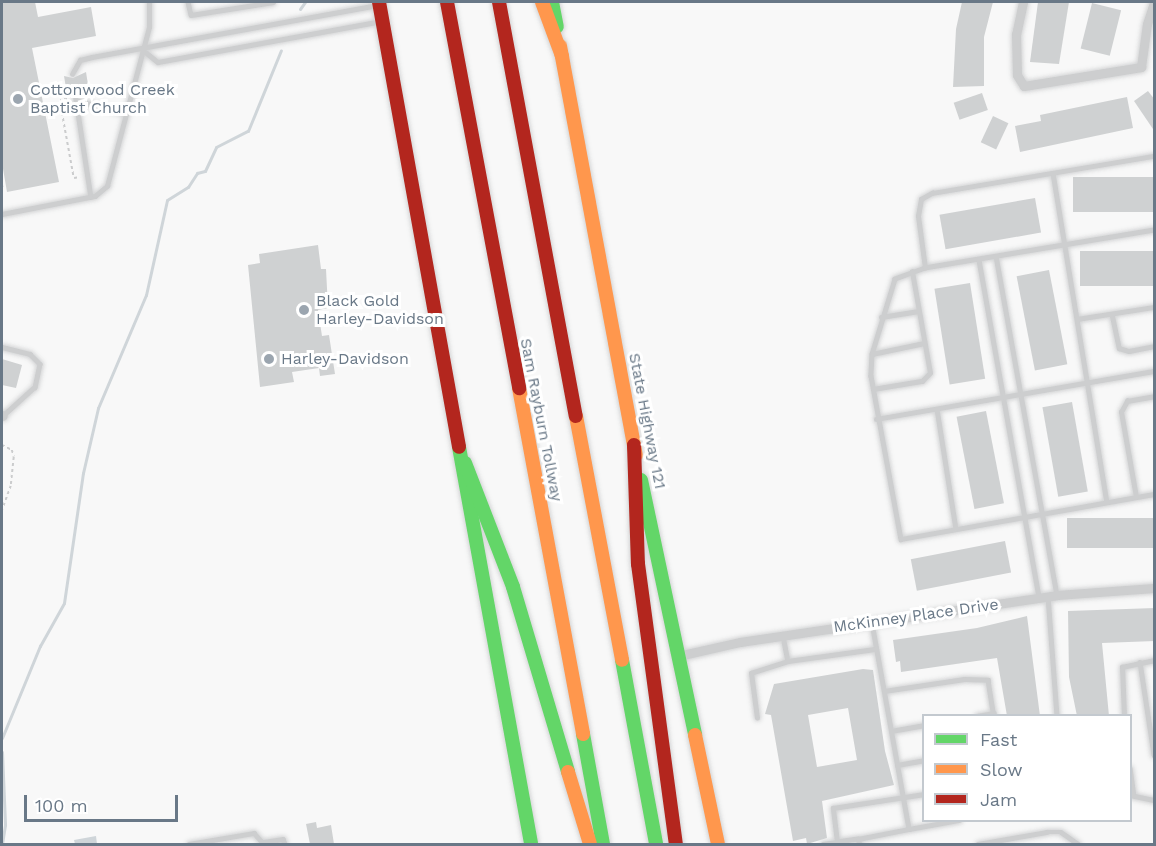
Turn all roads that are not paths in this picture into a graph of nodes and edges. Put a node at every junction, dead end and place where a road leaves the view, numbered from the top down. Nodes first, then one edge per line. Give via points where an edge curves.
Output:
1 (149, 2) edge
2 (188, 2) edge
3 (273, 2) edge
4 (447, 2) edge
5 (499, 2) edge
6 (542, 2) edge
7 (552, 2) edge
8 (1023, 2) edge
9 (379, 3) edge
10 (1155, 3) edge
11 (383, 21) junction
12 (143, 50) junction
13 (562, 56) junction
14 (72, 74) dead end
15 (126, 113) junction
16 (1155, 156) edge
17 (1053, 173) junction
18 (91, 197) junction
19 (2, 214) edge
20 (1155, 230) edge
21 (1065, 245) junction
22 (996, 256) junction
23 (979, 260) junction
24 (925, 268) junction
25 (912, 272) junction
26 (1155, 307) edge
27 (919, 311) junction
28 (1112, 314) junction
29 (881, 318) junction
30 (1077, 319) junction
31 (924, 343) junction
32 (1155, 346) edge
33 (2, 347) edge
34 (872, 354) junction
35 (1155, 371) edge
36 (1088, 383) junction
37 (873, 389) junction
38 (1021, 394) junction
39 (1155, 396) edge
40 (1004, 398) junction
41 (937, 409) junction
42 (2, 416) edge
43 (876, 419) junction
44 (634, 445) junction
45 (465, 463) junction
46 (1155, 494) edge
47 (1136, 497) junction
48 (1107, 502) junction
49 (1043, 514) junction
50 (1026, 517) junction
51 (956, 529) junction
52 (1155, 588) edge
53 (1048, 596) junction
54 (872, 623) junction
55 (783, 636) junction
56 (876, 650) junction
57 (678, 656) junction
58 (1155, 660) edge
59 (788, 661) junction
60 (1140, 662) junction
61 (884, 691) junction
62 (994, 714) edge
63 (1057, 714) edge
64 (1124, 714) edge
65 (757, 718) dead end
66 (922, 725) edge
67 (891, 731) junction
68 (1155, 755) edge
69 (922, 760) edge
70 (897, 765) junction
71 (922, 794) edge
72 (1132, 795) edge
73 (903, 797) junction
74 (1155, 800) edge
75 (948, 822) edge
76 (909, 829) junction
77 (837, 842) junction
78 (859, 842) edge
79 (264, 843) edge
80 (189, 844) edge
81 (285, 844) edge
82 (531, 844) edge
83 (590, 844) edge
84 (603, 844) edge
85 (656, 844) edge
86 (676, 844) edge
87 (718, 844) edge
88 (823, 844) edge
89 (978, 844) edge
90 (1078, 844) edge

1 - 12 lane via 149,27
2 - 3 lane via 191,15
4 - 84 main road, Sam Rayburn Tollway
5 - 85 main road
6 - 13 main road
7 - 13 main road, State Highway 121
8 - 10 street via 1016,34 1017,75 1024,86 1141,67 1147,24
9 - 11 main road
9 - 12 lane
11 - 12 lane via 158,62
11 - 45 main road
12 - 14 lane via 80,60
12 - 15 lane
13 - 44 main road, State Highway 121
15 - 18 lane via 108,186
15 - 18 lane via 76,97
16 - 17 lane
17 - 21 lane
17 - 24 lane via 921,199 918,216
18 - 19 lane
20 - 21 lane
21 - 22 lane
21 - 30 lane
22 - 23 lane
22 - 38 lane
23 - 24 lane
23 - 40 lane
24 - 25 lane
25 - 27 lane
25 - 29 lane via 895,279
26 - 28 lane
27 - 29 lane
27 - 31 lane
28 - 30 lane
28 - 32 lane via 1119,348 1129,351
29 - 34 lane
30 - 36 lane
31 - 34 lane
31 - 37 lane via 930,374 927,378
33 - 42 lane via 30,354 40,364 35,387
34 - 37 lane
35 - 36 lane
36 - 38 lane
36 - 48 lane
37 - 43 lane
38 - 40 lane
38 - 49 lane
39 - 47 lane via 1127,401 1121,412
40 - 41 lane
40 - 50 lane
41 - 43 lane
41 - 51 lane
43 - 51 lane via 901,539
44 - 57 main road, State Highway 121
44 - 86 main road via 638,564
45 - 82 main road
45 - 83 main road via 513,587
46 - 47 lane
47 - 48 lane
48 - 49 lane
49 - 50 lane
49 - 53 lane
50 - 51 lane
50 - 53 lane
52 - 53 street, McKinney Place Drive
53 - 54 street, McKinney Place Drive
53 - 63 lane
54 - 55 street, McKinney Place Drive
54 - 56 lane
55 - 57 street, McKinney Place Drive
55 - 59 lane
56 - 59 lane
56 - 61 lane
57 - 87 main road, State Highway 121
58 - 60 lane
59 - 65 lane via 752,673
60 - 64 lane via 1122,667
60 - 68 lane
61 - 62 lane via 964,679 988,680
61 - 67 lane
66 - 67 lane
67 - 70 lane
69 - 70 lane
70 - 73 lane
71 - 73 lane
72 - 74 lane
73 - 76 lane
73 - 77 lane via 833,808
75 - 76 lane
76 - 78 lane
77 - 78 lane
77 - 88 lane
79 - 80 lane via 254,833
79 - 81 lane via 284,839
89 - 90 lane via 1047,832 1061,832

